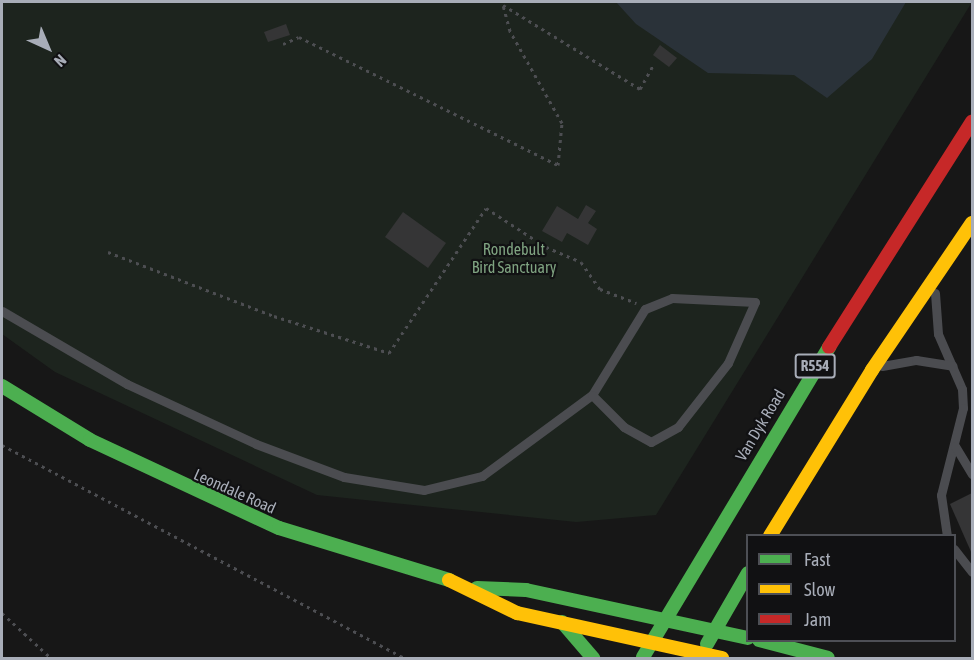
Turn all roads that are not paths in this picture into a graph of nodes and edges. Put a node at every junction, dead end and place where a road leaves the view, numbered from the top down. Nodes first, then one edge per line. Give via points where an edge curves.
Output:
1 (972, 122) edge
2 (972, 223) edge
3 (936, 279) junction
4 (2, 311) edge
5 (953, 366) junction
6 (872, 370) junction
7 (2, 386) edge
8 (592, 395) junction
9 (955, 446) junction
10 (972, 474) edge
11 (796, 492) junction
12 (771, 534) edge
13 (782, 534) edge
14 (946, 534) edge
15 (956, 552) edge
16 (972, 572) edge
17 (746, 575) edge
18 (472, 587) junction
19 (668, 617) junction
20 (561, 622) junction
21 (714, 629) junction
22 (746, 638) edge
23 (653, 642) junction
24 (767, 642) edge
25 (800, 642) edge
26 (700, 656) edge
27 (823, 657) edge
28 (593, 658) edge
29 (642, 658) edge
30 (722, 658) edge

1 - 19 main road, Van Dyk Road / R554 via 766,445
2 - 3 main road
3 - 5 lane via 935,321
3 - 6 main road
4 - 8 lane via 127,384 256,444 344,477 400,488 443,489 482,476
5 - 6 lane via 907,360
5 - 9 lane via 963,408
6 - 11 main road
7 - 18 main road, Leondale Road via 90,440 279,528
8 - 8 lane via 645,309 672,298 755,302 728,363 678,427 651,442 624,427
9 - 10 lane
9 - 14 lane via 941,495
11 - 12 main road
11 - 13 main road
15 - 16 lane
17 - 21 main road
18 - 19 main road, Leondale Road via 526,590
18 - 20 main road, Leondale Road via 517,613
19 - 21 main road, Leondale Road
19 - 23 main road, Van Dyk Road / R554
20 - 23 main road, Leondale Road
20 - 28 main road
21 - 22 main road, Leondale Road
21 - 26 main road
23 - 26 main road, Leondale Road
23 - 29 main road, Van Dyk Road / R554
24 - 27 main road
25 - 27 main road
26 - 30 main road, Leondale Road

